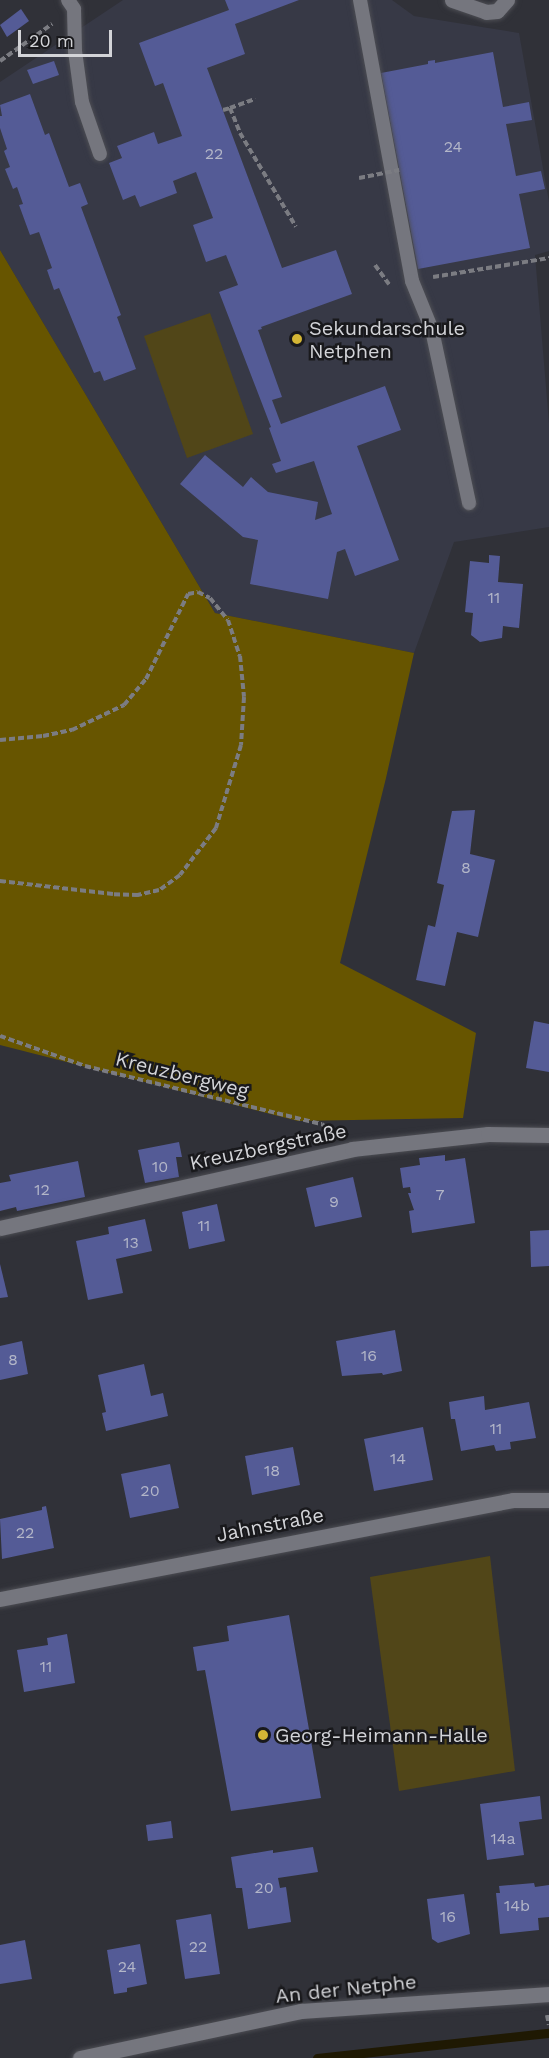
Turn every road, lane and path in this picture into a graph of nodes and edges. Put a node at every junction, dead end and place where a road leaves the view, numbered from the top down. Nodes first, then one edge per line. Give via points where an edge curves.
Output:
1 (360, 0) edge
2 (452, 0) edge
3 (507, 0) edge
4 (71, 4) edge
5 (0, 60) edge
6 (255, 99) dead end
7 (230, 108) junction
8 (223, 110) dead end
9 (100, 154) dead end
10 (399, 170) dead end
11 (359, 178) dead end
12 (296, 227) dead end
13 (549, 258) edge
14 (412, 281) junction
15 (469, 503) dead end
16 (0, 740) edge
17 (0, 881) edge
18 (0, 1036) edge
19 (549, 1135) edge
20 (352, 1149) junction
21 (0, 1228) edge
22 (549, 1500) edge
23 (0, 1599) edge
24 (549, 1994) edge
25 (548, 2018) edge
26 (549, 2025) edge
27 (80, 2058) edge

1 - 14 lane
2 - 3 street via 486,12 497,11
4 - 5 path
4 - 9 lane via 82,102
6 - 7 path
7 - 8 path
7 - 12 path via 240,133
10 - 11 path, bridge
13 - 14 path
14 - 15 lane via 432,330
16 - 17 path via 72,730 124,705 146,679 188,594 198,592 210,598 228,620 240,656 244,697 241,745 216,828 180,875 159,890 138,895
18 - 20 path, Kreuzbergweg via 85,1066 322,1124
19 - 20 street, Kreuzbergstraße via 488,1134
20 - 21 street, Kreuzbergstraße
22 - 23 street, Jahnstraße via 513,1500
24 - 27 street, An der Netphe via 301,2011
25 - 26 path

